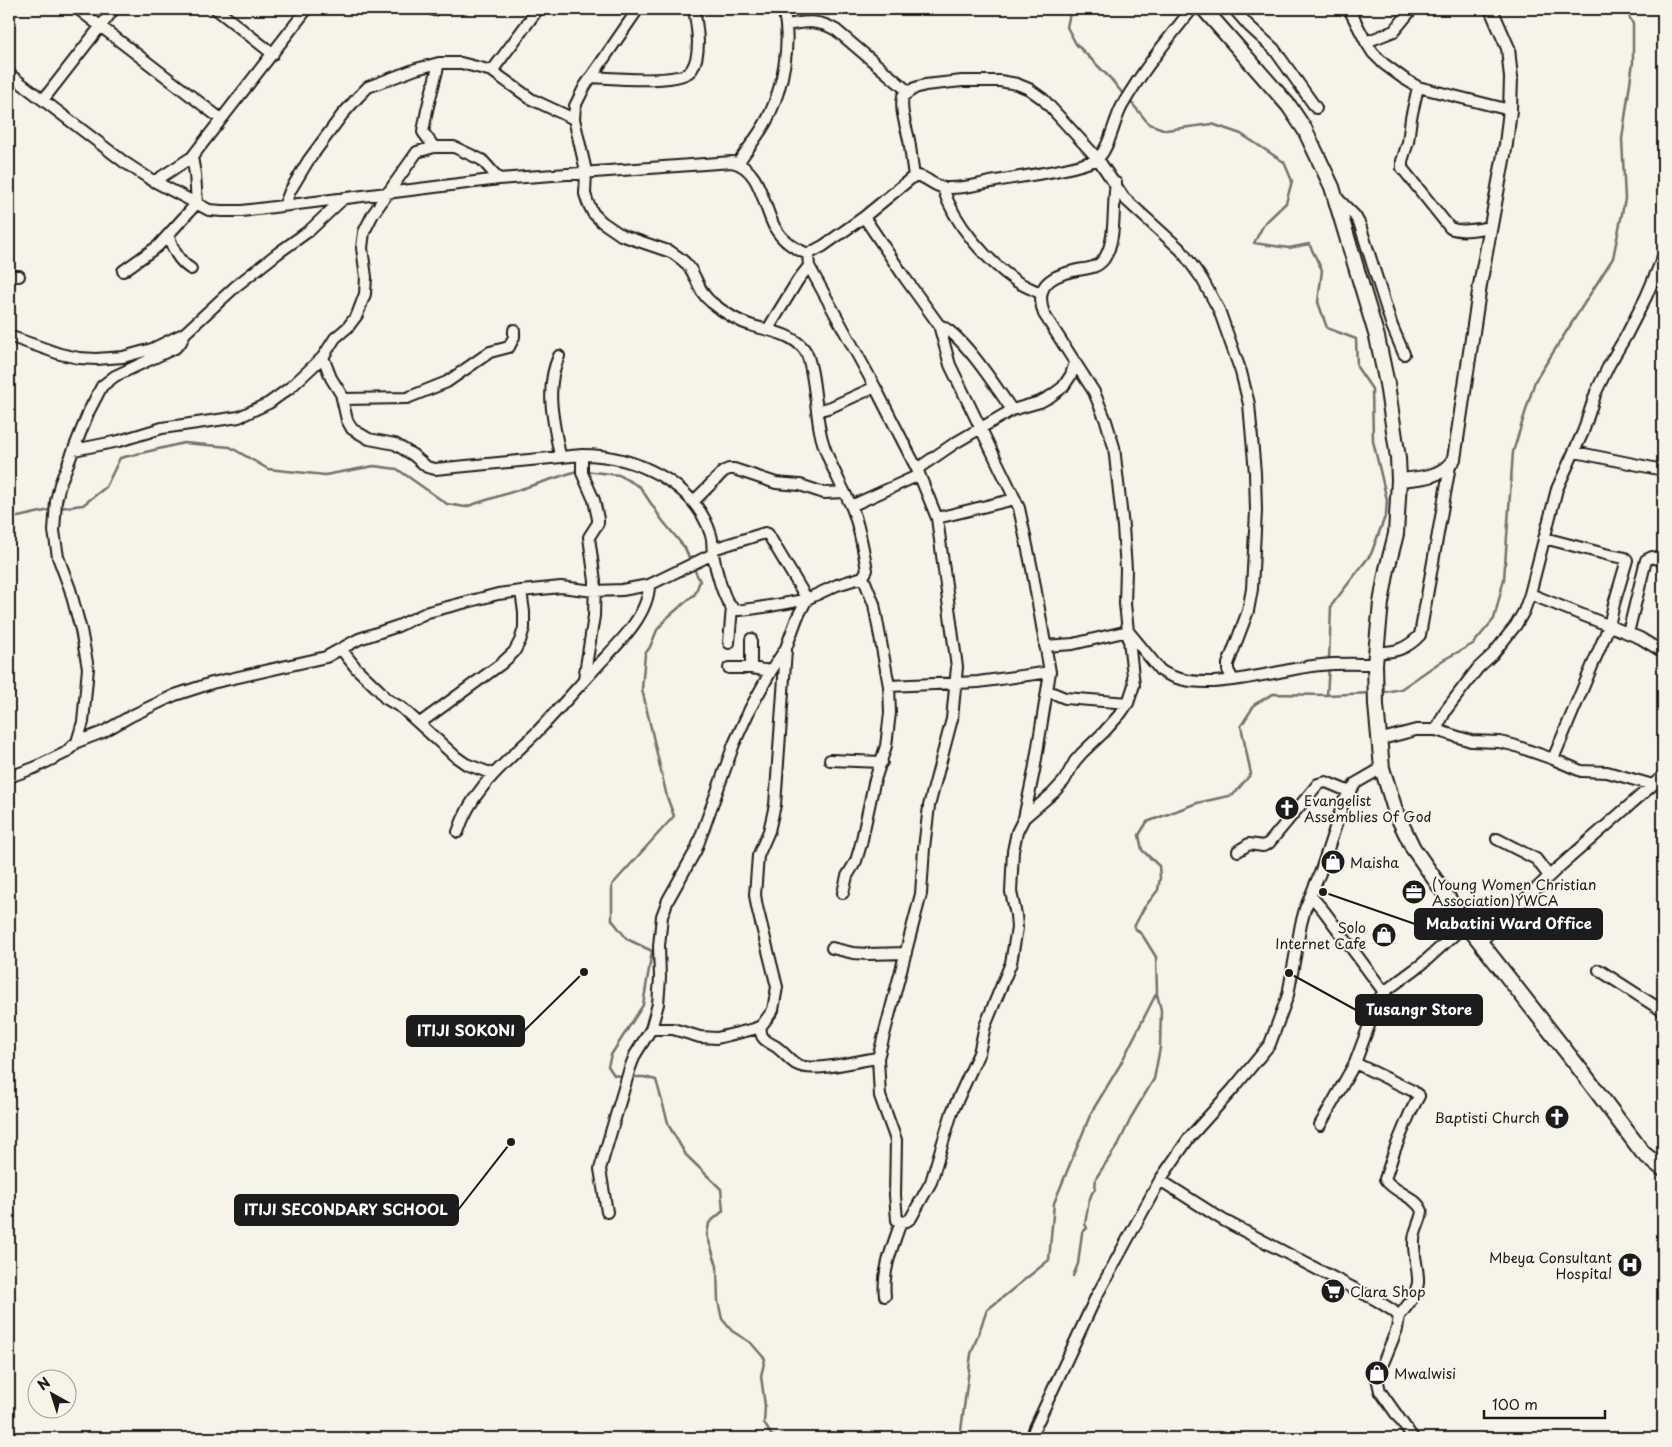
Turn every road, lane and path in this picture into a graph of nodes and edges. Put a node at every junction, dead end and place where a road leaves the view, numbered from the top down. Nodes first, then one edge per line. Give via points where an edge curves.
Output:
1 (78, 9) edge
2 (114, 9) edge
3 (216, 9) edge
4 (307, 9) edge
5 (538, 9) edge
6 (638, 9) edge
7 (694, 9) edge
8 (783, 9) edge
9 (1192, 9) edge
10 (1204, 9) edge
11 (1234, 9) edge
12 (1349, 9) edge
13 (1412, 9) edge
14 (1491, 9) edge
15 (787, 25) junction
16 (101, 26) junction
17 (1366, 42) junction
18 (273, 54) junction
19 (439, 63) junction
20 (492, 71) junction
21 (9, 74) edge
22 (591, 77) junction
23 (1418, 87) junction
24 (909, 92) junction
25 (43, 100) junction
26 (1316, 108) dead end
27 (1510, 110) junction
28 (221, 119) junction
29 (574, 119) junction
30 (434, 147) junction
31 (192, 157) junction
32 (1098, 159) junction
33 (738, 163) junction
34 (586, 171) junction
35 (914, 176) junction
36 (499, 179) junction
37 (155, 181) junction
38 (1116, 183) junction
39 (943, 188) junction
40 (388, 193) junction
41 (1336, 197) junction
42 (344, 198) junction
43 (197, 203) junction
44 (285, 204) junction
45 (864, 217) junction
46 (1490, 228) junction
47 (168, 235) junction
48 (808, 254) junction
49 (1663, 257) edge
50 (809, 266) junction
51 (191, 269) dead end
52 (123, 271) dead end
53 (1040, 293) junction
54 (939, 325) junction
55 (768, 329) junction
56 (514, 330) dead end
57 (185, 333) junction
58 (9, 336) edge
59 (1404, 354) dead end
60 (559, 356) dead end
61 (323, 357) junction
62 (1075, 362) junction
63 (875, 387) junction
64 (343, 399) junction
65 (1012, 410) junction
66 (817, 411) junction
67 (981, 429) junction
68 (74, 450) junction
69 (1574, 452) junction
70 (560, 456) junction
71 (582, 464) junction
72 (1450, 466) junction
73 (1663, 470) edge
74 (918, 472) junction
75 (1399, 480) junction
76 (844, 492) junction
77 (1015, 499) junction
78 (693, 502) junction
79 (851, 506) junction
80 (937, 518) junction
81 (1544, 538) junction
82 (713, 552) junction
83 (1663, 560) edge
84 (863, 577) junction
85 (649, 585) junction
86 (521, 591) junction
87 (594, 591) junction
88 (1530, 594) junction
89 (807, 599) junction
90 (732, 607) junction
91 (1610, 626) junction
92 (1128, 631) junction
93 (1628, 633) junction
94 (752, 639) dead end
95 (729, 643) dead end
96 (1045, 646) junction
97 (786, 648) junction
98 (342, 649) junction
99 (1663, 652) edge
100 (1375, 658) junction
101 (729, 668) dead end
102 (751, 668) junction
103 (771, 671) junction
104 (1050, 672) junction
105 (584, 680) junction
106 (1234, 680) junction
107 (957, 682) junction
108 (889, 686) junction
109 (1048, 691) junction
110 (1128, 703) junction
111 (420, 723) junction
112 (1436, 730) junction
113 (1378, 740) junction
114 (77, 742) junction
115 (1552, 759) junction
116 (830, 760) dead end
117 (882, 762) junction
118 (1382, 768) junction
119 (493, 774) junction
120 (9, 777) edge
121 (1660, 780) edge
122 (1350, 792) junction
123 (1024, 818) junction
124 (458, 832) dead end
125 (1497, 839) dead end
126 (1238, 851) dead end
127 (1549, 876) junction
128 (843, 893) dead end
129 (1310, 896) junction
130 (1466, 924) junction
131 (1480, 942) junction
132 (832, 948) dead end
133 (906, 953) junction
134 (1599, 970) dead end
135 (1384, 992) junction
136 (1663, 1011) edge
137 (761, 1026) junction
138 (651, 1028) junction
139 (878, 1058) junction
140 (1355, 1063) junction
141 (1320, 1124) dead end
142 (1662, 1163) edge
143 (1160, 1180) junction
144 (607, 1212) dead end
145 (901, 1222) junction
146 (885, 1296) dead end
147 (1399, 1316) junction
148 (1032, 1436) edge
149 (1413, 1438) edge

1 - 16 street
2 - 16 street
3 - 18 street
4 - 18 street
5 - 20 street
6 - 22 street
7 - 22 street via 697,58 692,70 684,76
8 - 15 street
9 - 32 street via 1137,82
10 - 41 main road via 1289,106 1305,130
11 - 26 street via 1274,49
12 - 17 street
13 - 17 street via 1394,31
14 - 27 street via 1508,48
15 - 24 street via 801,22 826,24
15 - 33 street via 785,56 774,102 757,138
16 - 25 street
16 - 28 street
17 - 23 street via 1384,64
18 - 28 street
19 - 20 street via 461,63
19 - 30 street via 423,132
19 - 44 street via 368,87 342,115 308,161
20 - 29 street via 530,99
21 - 25 street
22 - 29 street via 575,106
23 - 27 street
23 - 46 street via 1402,168 1450,228
24 - 32 street via 924,85 962,81 1017,84 1043,99
24 - 35 street via 903,96 902,103
25 - 37 street via 124,162
27 - 46 street
28 - 31 street
29 - 34 street
30 - 36 street via 463,150 482,160
30 - 40 street via 417,152
31 - 37 street
31 - 43 street
32 - 38 street
32 - 39 street via 960,188
33 - 34 street
33 - 48 street via 753,177 774,227 792,246
34 - 36 street
34 - 55 street via 585,194 593,213 602,222 621,235 671,252 690,268 710,301 733,317
35 - 39 street via 921,176
35 - 45 street
36 - 40 street
37 - 43 street
38 - 53 street via 1111,244 1105,258 1089,269 1072,271 1047,282
38 - 106 street via 1124,198 1181,250 1202,279 1219,310 1242,372 1249,404 1256,512 1251,596 1228,664
39 - 53 street via 952,213 965,231 1002,270
40 - 42 street
40 - 61 street via 363,237 366,277 362,306
41 - 59 street via 1360,225
41 - 75 main road via 1377,337 1387,384
42 - 44 street
42 - 57 street via 310,230 236,286
43 - 44 street via 209,210 222,212
43 - 47 street
45 - 48 street
45 - 54 street
46 - 72 street via 1454,460
47 - 51 street via 181,261
47 - 52 street
48 - 50 street
49 - 69 street via 1646,297 1596,392
50 - 55 street
50 - 63 street
53 - 62 street via 1044,314
54 - 65 street via 952,332
54 - 67 street via 950,365
55 - 66 street via 789,337 806,352
56 - 64 street via 509,347 490,352 447,382 416,395 400,399
57 - 58 street via 152,349 123,357 96,359 60,354
57 - 68 street via 174,348 115,376 102,386
60 - 70 street via 552,374 550,406
61 - 64 street
61 - 68 street via 280,396 239,417 162,428
62 - 65 street via 1063,387 1040,402
62 - 92 street via 1094,392 1114,447 1123,527
63 - 66 street
63 - 74 street
64 - 70 street via 352,429 369,439 395,444 426,467 460,468
65 - 67 street
66 - 76 street via 820,432
67 - 74 street via 948,447
67 - 77 street
68 - 114 street via 60,484 54,531 88,668 83,722
69 - 73 street
69 - 81 street via 1557,489
70 - 71 street
71 - 78 street via 603,456 635,463 667,480
71 - 87 street via 598,519 589,537
72 - 75 street via 1431,476
72 - 100 street via 1420,635 1398,651
74 - 79 street
74 - 80 street
75 - 100 main road via 1396,534 1381,603
76 - 78 street via 824,493 800,485 776,484 729,469
76 - 79 street
77 - 80 street
77 - 96 street via 1032,569
78 - 82 street via 711,535
79 - 84 street via 867,570
80 - 107 street
81 - 88 street
81 - 91 street via 1627,558
82 - 85 street
82 - 89 street via 768,534
82 - 90 street
83 - 93 street via 1652,557 1646,560
84 - 89 street
84 - 108 street via 874,604
85 - 87 street
85 - 105 street via 647,602 630,630
86 - 87 street via 561,587
86 - 98 street via 446,606 359,638
86 - 111 street via 524,628 514,652
87 - 105 street via 592,635
88 - 91 street
88 - 112 street via 1516,625 1478,668 1446,710
89 - 90 street via 740,610
89 - 97 street
90 - 95 street
91 - 93 street
91 - 115 street
92 - 96 street via 1073,644
92 - 106 street via 1166,674 1189,682
92 - 110 street via 1134,685
93 - 99 street
94 - 102 street
96 - 104 street
97 - 103 street
97 - 137 street via 775,805 769,831 758,856 755,882 757,907 777,987 774,1010
98 - 111 street via 384,698
98 - 114 street via 326,657 212,683 175,696
100 - 106 street
100 - 113 main road
101 - 102 street
102 - 103 street
103 - 138 street via 734,744 696,850 662,916 660,994
104 - 107 street
104 - 109 street
105 - 119 street
107 - 108 street
107 - 133 street via 952,719 929,806 921,894
108 - 117 street via 890,714
109 - 110 street via 1065,698
109 - 123 street
110 - 123 street via 1078,757 1064,781
111 - 119 street via 466,764
112 - 113 street via 1416,730
112 - 115 street via 1471,741 1499,742
113 - 118 main road
114 - 120 street via 65,754
115 - 121 street via 1581,771
116 - 117 street
117 - 128 street via 858,854
118 - 122 street via 1356,783
118 - 130 main road via 1396,813 1413,848
119 - 124 street via 467,809
121 - 127 street
122 - 126 street via 1326,782 1318,784 1269,843 1263,846 1249,844
122 - 129 street
123 - 145 street via 1017,832 1012,869 1011,892 1017,928 1011,963 985,1026 979,1053 952,1112 931,1182 911,1218
125 - 127 street via 1536,859
127 - 131 street
129 - 135 street
129 - 143 street via 1301,924 1288,995 1270,1044 1189,1138
130 - 131 main road
130 - 135 street via 1422,964
131 - 142 main road via 1644,1153
132 - 133 street via 853,953
133 - 139 street
134 - 136 street
135 - 140 street via 1372,1014
137 - 138 street via 717,1038
137 - 139 street via 764,1040 802,1066 830,1066
138 - 144 street via 630,1068 600,1169
139 - 145 street via 880,1096 896,1140 895,1195 897,1220
140 - 141 street
140 - 147 street via 1418,1096 1385,1179 1422,1211 1414,1241 1418,1282 1410,1303
143 - 147 street via 1223,1220 1376,1300
143 - 148 street via 1096,1297
145 - 146 street via 885,1274
147 - 149 street via 1377,1378 1380,1391

